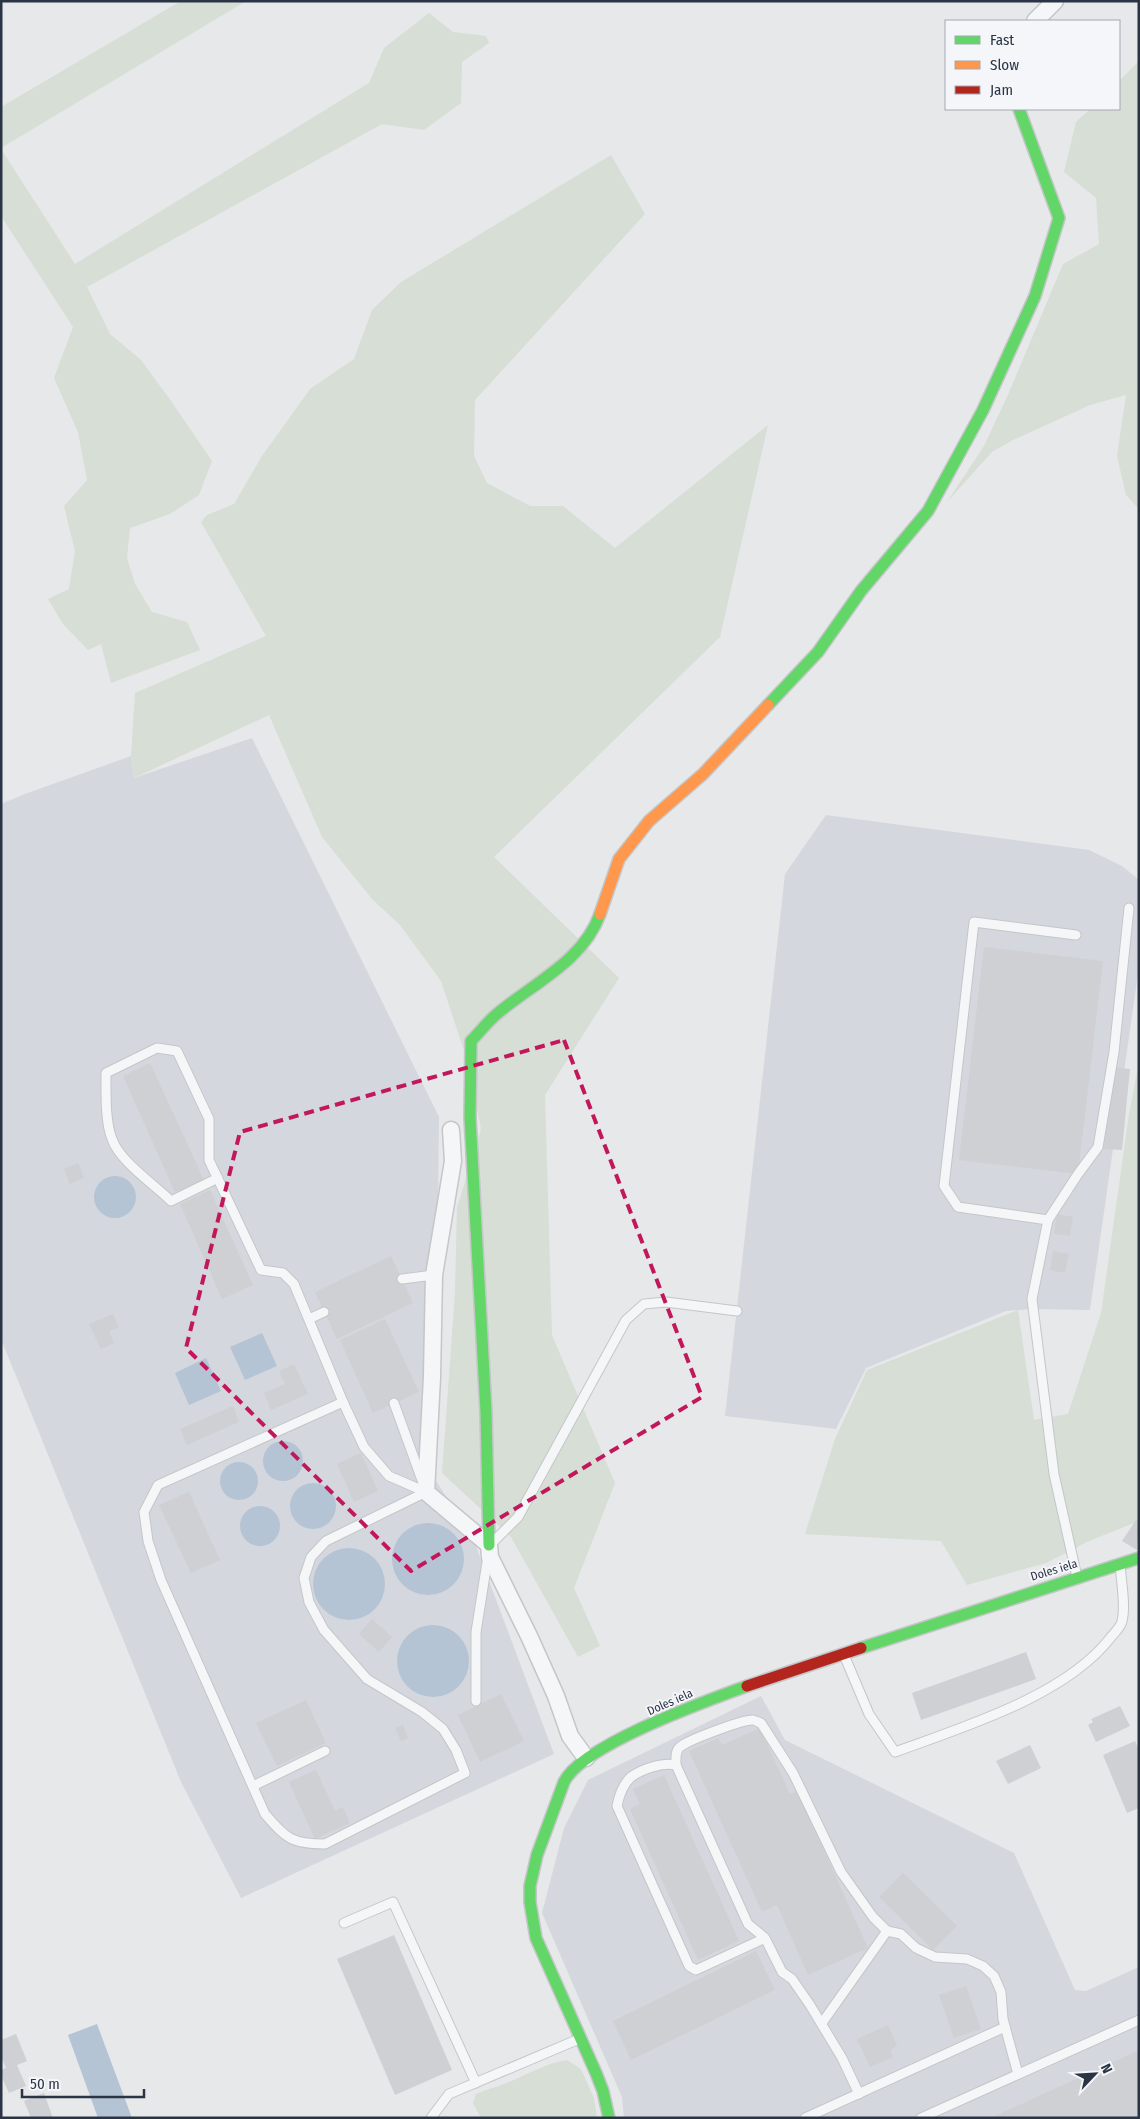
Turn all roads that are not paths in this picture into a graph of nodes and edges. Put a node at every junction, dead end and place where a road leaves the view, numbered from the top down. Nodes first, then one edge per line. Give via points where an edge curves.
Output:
1 (1055, 1) edge
2 (1036, 20) edge
3 (1019, 110) edge
4 (1129, 908) dead end
5 (1076, 935) dead end
6 (451, 1130) dead end
7 (218, 1178) junction
8 (1048, 1220) junction
9 (434, 1275) junction
10 (402, 1279) dead end
11 (736, 1311) dead end
12 (324, 1312) dead end
13 (309, 1319) junction
14 (343, 1402) junction
15 (394, 1403) dead end
16 (426, 1492) junction
17 (489, 1545) junction
18 (1139, 1558) edge
19 (1120, 1564) junction
20 (1078, 1577) junction
21 (844, 1653) junction
22 (476, 1701) dead end
23 (325, 1751) dead end
24 (586, 1758) junction
25 (676, 1765) junction
26 (253, 1786) junction
27 (344, 1923) dead end
28 (887, 1931) junction
29 (765, 1938) junction
30 (1139, 2020) edge
31 (822, 2023) junction
32 (1005, 2027) junction
33 (581, 2038) junction
34 (1018, 2074) junction
35 (476, 2082) junction
36 (859, 2094) junction
37 (431, 2118) edge
38 (608, 2118) edge
39 (805, 2118) edge
40 (921, 2118) edge

1 - 2 street
3 - 17 street via 1059,218 1035,296 983,410 928,511 861,591 818,652 703,774 649,821 620,859 596,925 572,957 497,1014 471,1041 470,1117 486,1412
4 - 8 lane via 1114,1052 1098,1147
5 - 8 lane via 974,922 944,1186 958,1207
6 - 9 street via 453,1161
7 - 7 lane via 209,1160 209,1119 177,1051 157,1048 106,1073 112,1139 123,1157 171,1201
7 - 13 lane via 261,1270 283,1273 294,1284
8 - 20 lane via 1032,1300 1054,1474
9 - 10 lane
9 - 16 street
11 - 17 lane via 666,1302 644,1304 626,1320 518,1517
12 - 13 lane
13 - 14 lane
14 - 16 lane via 364,1447 389,1476
14 - 26 lane via 158,1485 144,1512 148,1541 161,1580
15 - 16 lane
16 - 17 street
16 - 26 lane via 326,1541 311,1556 304,1578 309,1602 324,1630 367,1679 422,1712 443,1729 465,1774 325,1844 303,1844 284,1835 265,1814
17 - 22 lane via 476,1632
17 - 24 street via 490,1557 537,1653 570,1736
18 - 19 street, Doles iela
19 - 20 street, Doles iela
19 - 21 lane via 1122,1622 1101,1650 1070,1674 1009,1709 895,1752 869,1714
20 - 21 street, Doles iela
21 - 24 street, Doles iela via 705,1702
23 - 26 lane
24 - 33 street, Doles iela via 570,1771 566,1780 538,1852 528,1899 536,1938
25 - 28 lane via 680,1747 690,1742 737,1724 752,1720 761,1723 794,1773 841,1872
25 - 29 lane via 748,1924
25 - 29 lane via 667,1763 630,1778 620,1793 617,1806 689,1966 696,1970
27 - 35 lane via 393,1902
28 - 31 lane
28 - 32 lane via 901,1934 916,1948 935,1957 967,1959 984,1966 994,1976 1001,1992
29 - 31 lane via 782,1972 792,1979
30 - 34 lane
31 - 36 lane
32 - 34 lane
32 - 36 lane
33 - 35 lane
33 - 38 street, Doles iela via 603,2091
34 - 40 lane
35 - 37 lane via 449,2094
36 - 39 lane

